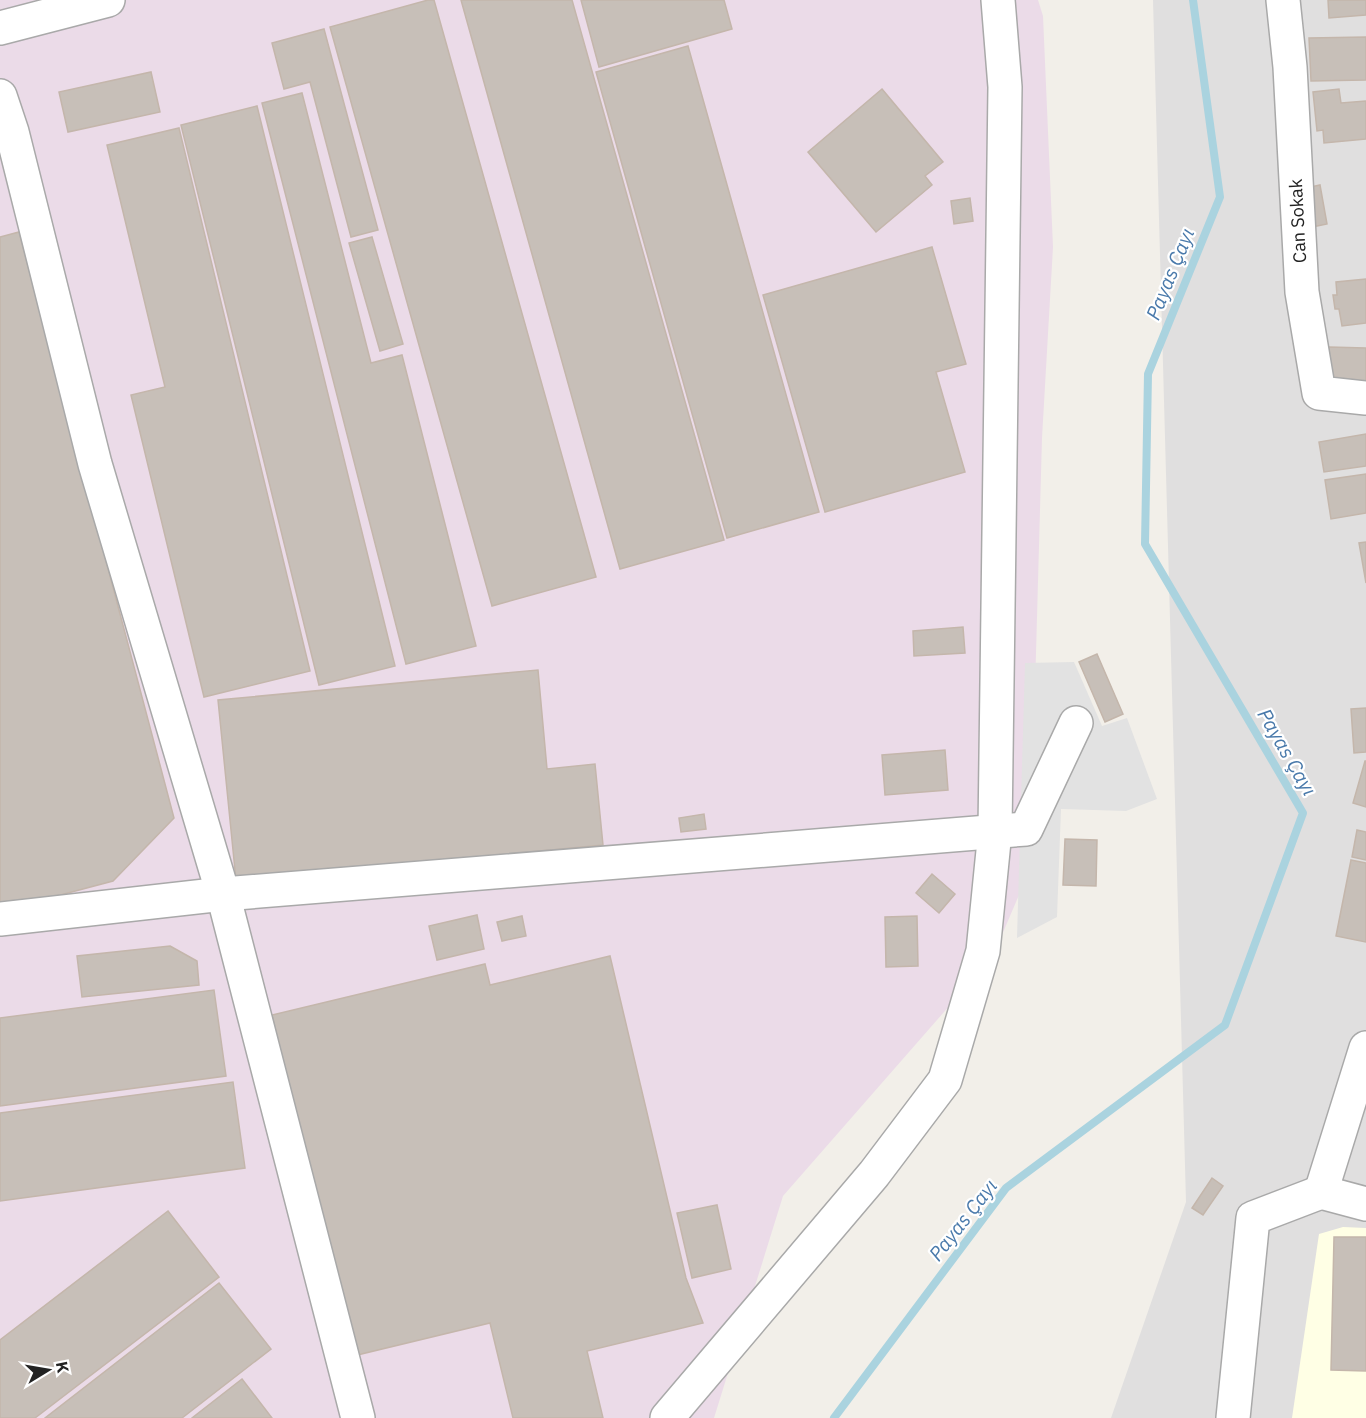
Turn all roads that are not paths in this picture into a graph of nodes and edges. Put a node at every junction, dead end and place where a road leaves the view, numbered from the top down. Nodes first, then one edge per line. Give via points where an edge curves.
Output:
1 (108, 0) edge
2 (999, 0) edge
3 (1283, 0) edge
4 (0, 28) edge
5 (0, 96) edge
6 (1366, 398) edge
7 (1076, 723) dead end
8 (995, 831) junction
9 (222, 894) junction
10 (0, 919) edge
11 (1366, 1048) edge
12 (1321, 1192) junction
13 (1366, 1204) edge
14 (358, 1418) edge
15 (667, 1418) edge
16 (1233, 1418) edge

1 - 4 street
2 - 8 street via 1005,87
3 - 6 street, Can Sokak via 1302,292 1319,393
5 - 9 street via 95,464
7 - 8 street via 1026,829
8 - 9 street
8 - 15 street via 983,951 945,1080 867,1183
9 - 10 street
9 - 14 street
11 - 12 street
12 - 13 street
12 - 16 street via 1253,1218

